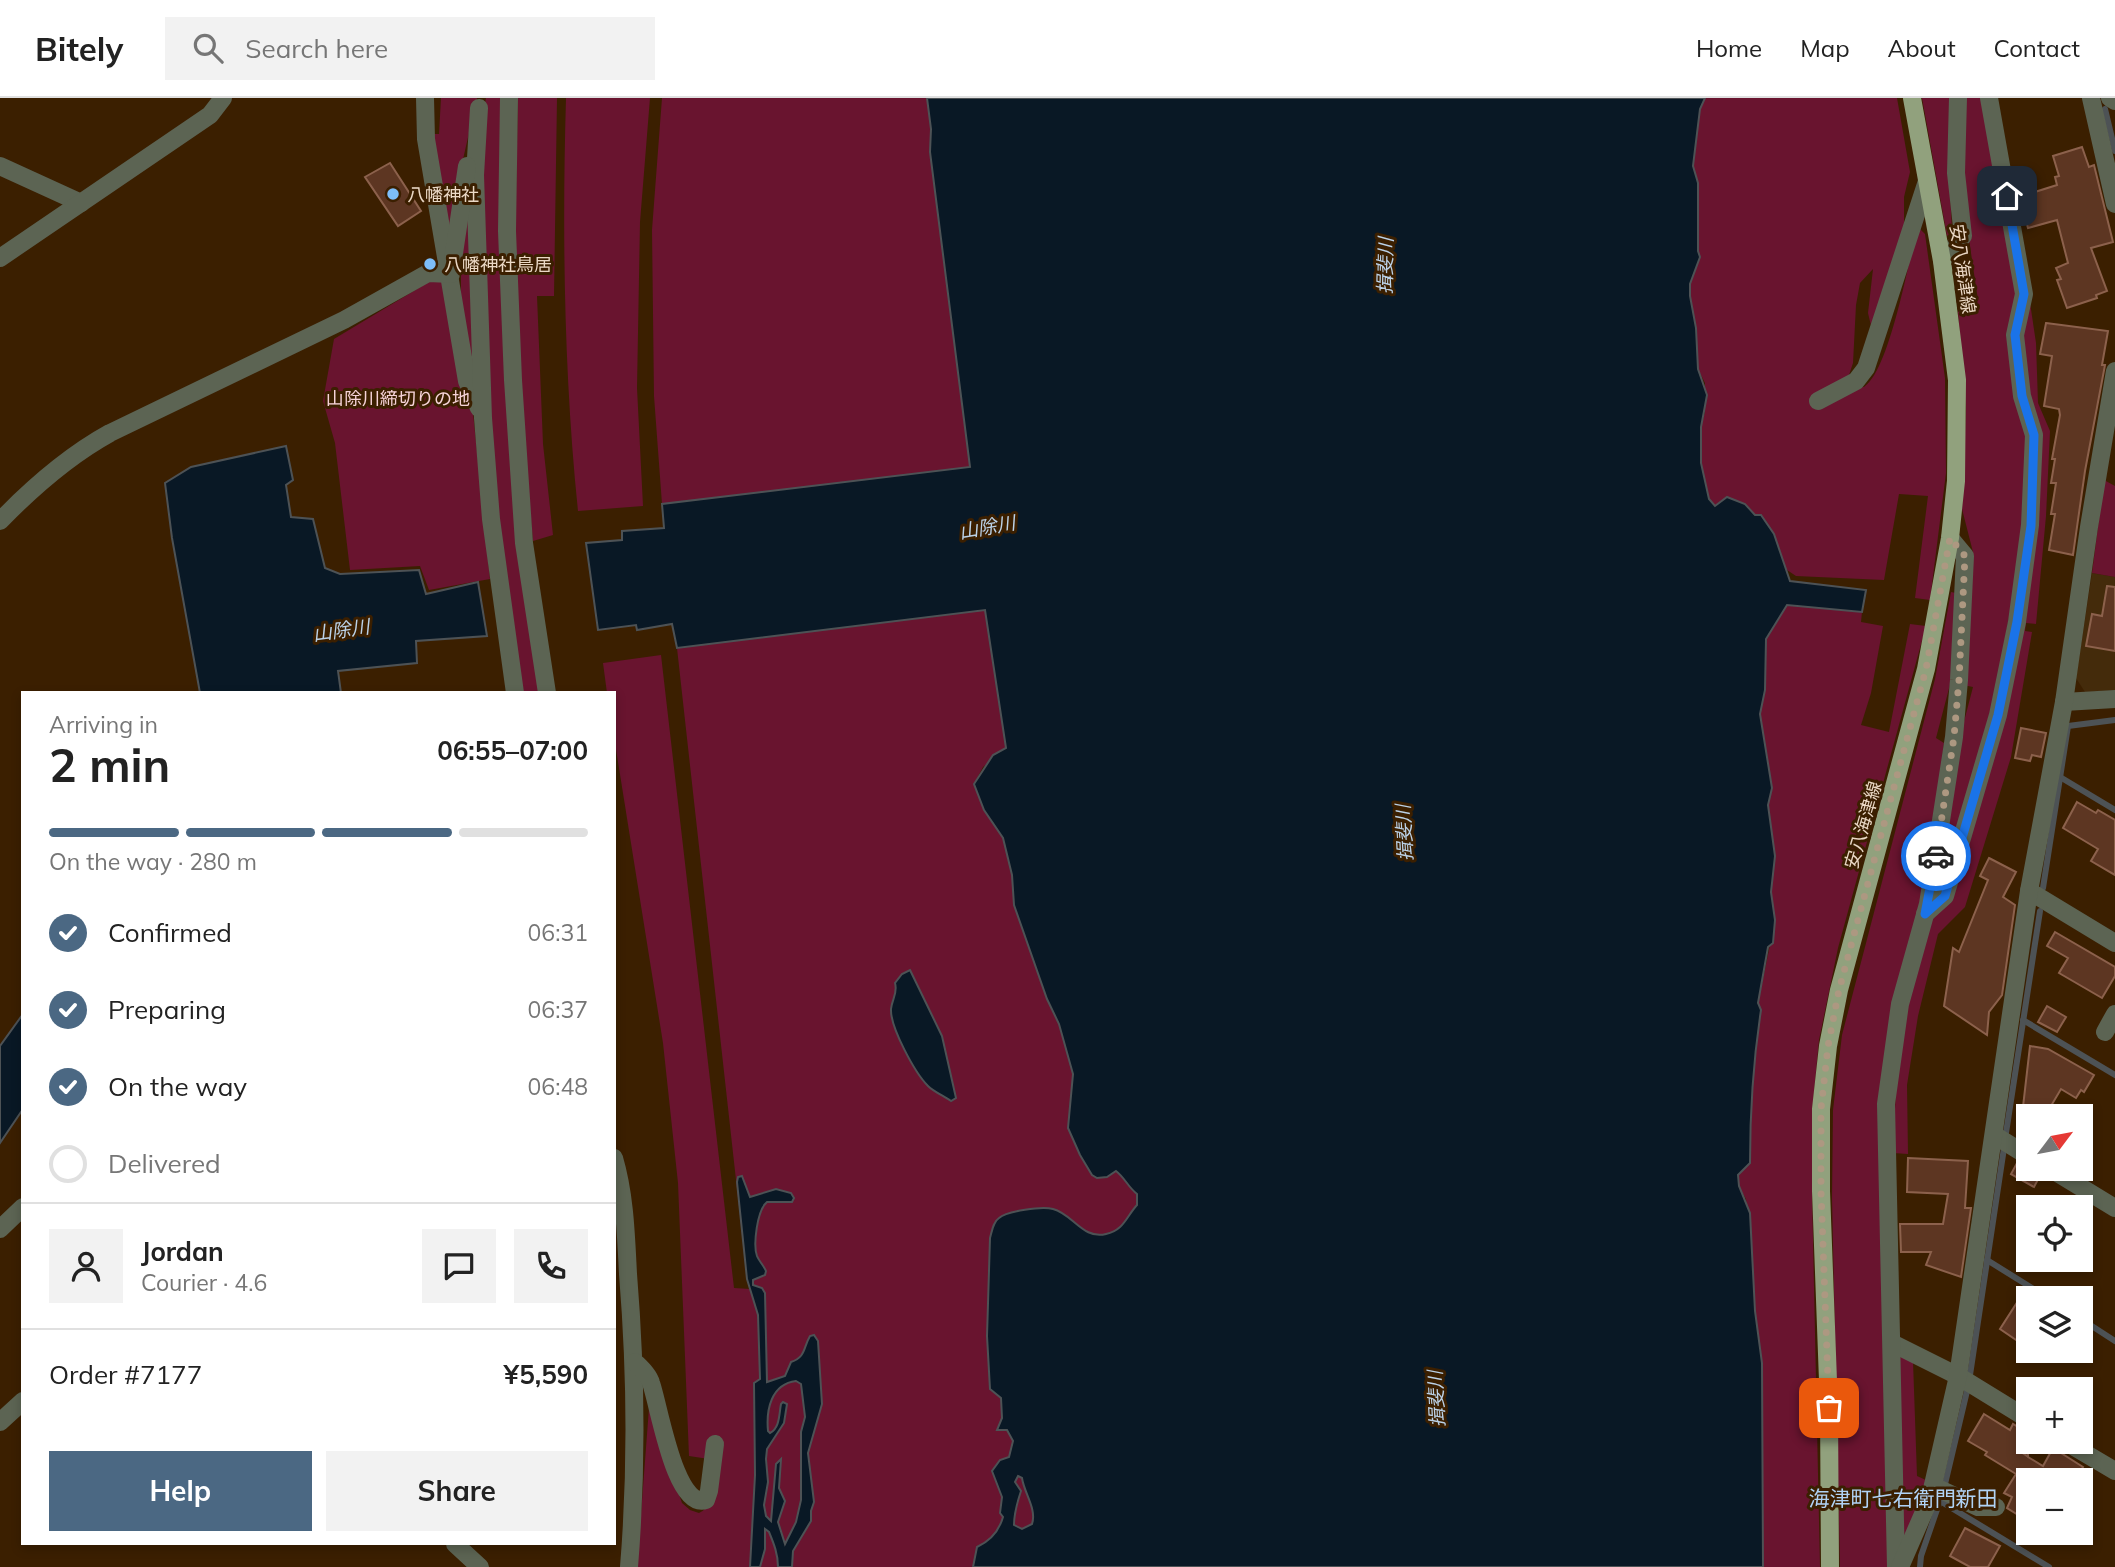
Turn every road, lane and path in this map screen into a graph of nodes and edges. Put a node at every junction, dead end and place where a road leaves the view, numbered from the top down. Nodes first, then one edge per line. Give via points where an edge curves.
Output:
1 (223, 98) edge
2 (425, 98) edge
3 (509, 98) edge
4 (1912, 98) edge
5 (1958, 98) edge
6 (1989, 98) edge
7 (2091, 98) edge
8 (2110, 98) edge
9 (2115, 101) edge
10 (480, 103) edge
11 (0, 166) edge
12 (1927, 181) junction
13 (81, 203) junction
14 (2115, 204) edge
15 (0, 258) edge
16 (1942, 261) junction
17 (451, 274) junction
18 (2115, 371) edge
19 (1818, 401) dead end
20 (483, 418) junction
21 (0, 521) edge
22 (1950, 538) junction
23 (514, 691) edge
24 (548, 691) edge
25 (2115, 699) edge
26 (2064, 702) junction
27 (2029, 891) junction
28 (1925, 914) junction
29 (2115, 943) edge
30 (2115, 1014) edge
31 (2105, 1032) dead end
32 (1994, 1135) junction
33 (2016, 1149) edge
34 (616, 1162) edge
35 (2070, 1181) edge
36 (2115, 1208) edge
37 (21, 1209) edge
38 (0, 1229) edge
39 (1892, 1343) junction
40 (635, 1362) junction
41 (1958, 1376) junction
42 (21, 1403) edge
43 (2016, 1412) edge
44 (0, 1422) edge
45 (715, 1444) dead end
46 (2086, 1454) edge
47 (2115, 1472) edge
48 (1933, 1486) junction
49 (1996, 1507) dead end
50 (456, 1545) edge
51 (480, 1567) edge
52 (629, 1567) edge
53 (1829, 1567) edge
54 (1898, 1567) edge

1 - 13 street via 210,115
2 - 17 street via 426,139
3 - 24 street via 507,231 513,380 524,543
4 - 12 main road, 安八海津線
5 - 16 street via 1956,173 1963,236
6 - 28 street via 2024,294 2015,335 2022,396 2034,435 2031,526 1998,715 1945,896
7 - 14 street
8 - 9 street
10 - 17 street
10 - 20 street via 475,176
11 - 13 street
12 - 16 main road, 安八海津線
12 - 19 street via 1866,368 1856,381
13 - 15 street
16 - 22 main road, 安八海津線 via 1956,380 1956,481
17 - 20 street via 467,381
17 - 21 street via 428,273 344,320 89,444
18 - 26 street
20 - 23 street
22 - 28 street via 1965,556 1959,680
22 - 53 main road, 安八海津線 via 1926,669 1828,1046 1821,1109 1821,1191
25 - 26 street
26 - 27 street
27 - 29 street
27 - 32 street
28 - 39 street via 1900,1004 1886,1104
30 - 31 street
32 - 33 street
32 - 41 street
34 - 40 street
35 - 36 street
37 - 38 street
39 - 41 street
39 - 54 street
40 - 45 street via 650,1380 677,1477 692,1499 700,1502 706,1500 709,1490
40 - 52 street
41 - 43 street
41 - 48 street
42 - 44 street
46 - 47 street
48 - 49 street via 1978,1507
48 - 54 street
50 - 51 street

